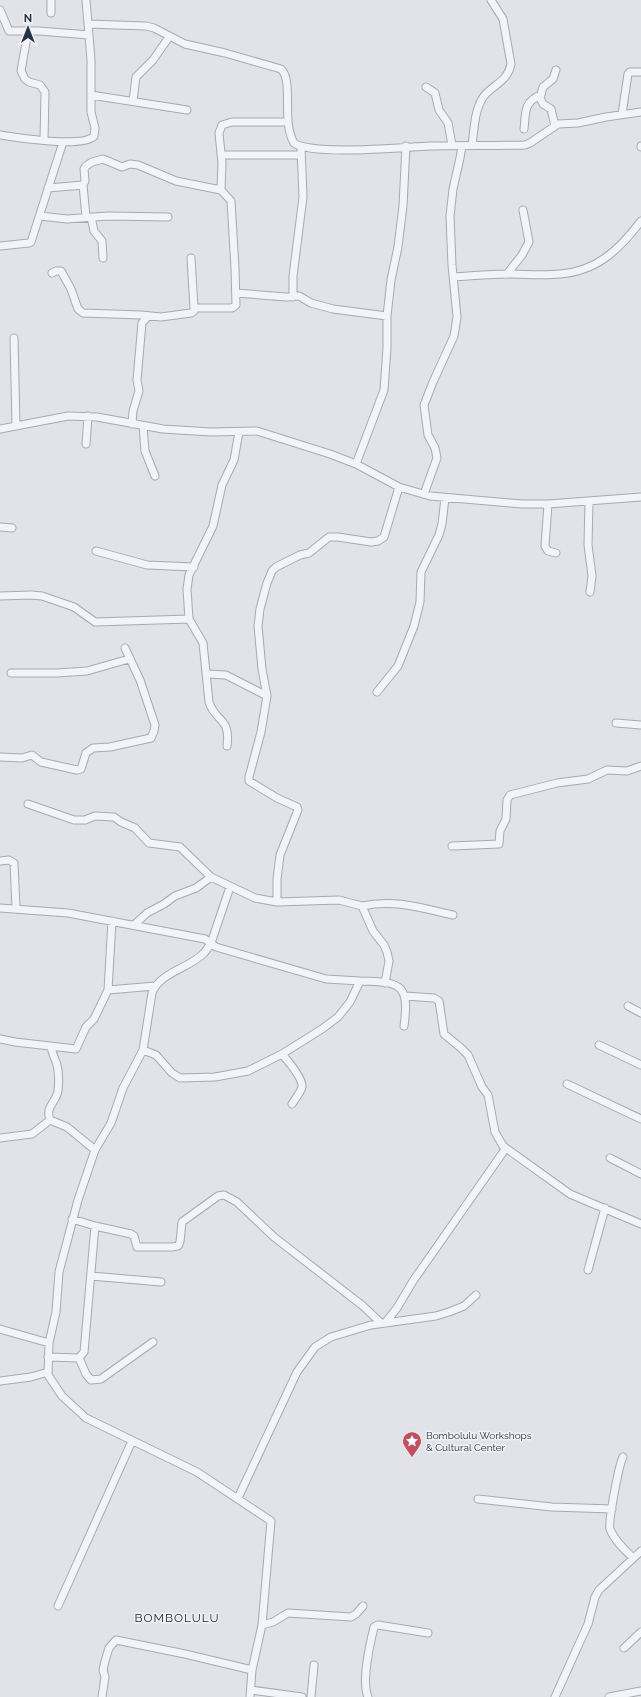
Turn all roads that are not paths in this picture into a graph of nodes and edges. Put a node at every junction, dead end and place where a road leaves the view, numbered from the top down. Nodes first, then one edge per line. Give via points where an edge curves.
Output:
1 (51, 0) edge
2 (86, 0) edge
3 (491, 0) edge
4 (0, 10) edge
5 (51, 13) dead end
6 (88, 24) junction
7 (28, 31) junction
8 (89, 35) junction
9 (169, 37) junction
10 (556, 70) dead end
11 (641, 72) edge
12 (426, 87) dead end
13 (91, 95) junction
14 (540, 95) junction
15 (132, 101) junction
16 (187, 110) dead end
17 (641, 112) edge
18 (622, 114) junction
19 (287, 122) junction
20 (555, 126) junction
21 (524, 129) dead end
22 (0, 135) edge
23 (44, 140) junction
24 (63, 142) junction
25 (452, 145) junction
26 (406, 146) junction
27 (462, 146) junction
28 (472, 146) junction
29 (301, 147) junction
30 (221, 155) junction
31 (301, 155) junction
32 (83, 185) junction
33 (48, 188) junction
34 (221, 190) junction
35 (523, 210) dead end
36 (40, 216) junction
37 (89, 217) junction
38 (168, 217) dead end
39 (641, 221) edge
40 (0, 246) edge
41 (103, 258) dead end
42 (192, 258) dead end
43 (52, 273) dead end
44 (506, 274) junction
45 (453, 277) junction
46 (236, 293) junction
47 (293, 297) junction
48 (194, 308) junction
49 (148, 316) junction
50 (387, 316) junction
51 (14, 338) dead end
52 (88, 416) junction
53 (132, 424) junction
54 (16, 426) junction
55 (143, 426) junction
56 (0, 429) edge
57 (239, 432) junction
58 (86, 444) dead end
59 (356, 464) junction
60 (156, 476) dead end
61 (399, 487) junction
62 (424, 494) junction
63 (445, 498) junction
64 (641, 498) edge
65 (589, 502) junction
66 (548, 504) junction
67 (0, 528) edge
68 (12, 528) dead end
69 (96, 551) dead end
70 (556, 553) dead end
71 (194, 567) junction
72 (590, 592) dead end
73 (0, 596) edge
74 (189, 619) junction
75 (125, 648) dead end
76 (129, 659) junction
77 (11, 673) dead end
78 (207, 674) junction
79 (377, 692) dead end
80 (266, 696) junction
81 (616, 723) dead end
82 (641, 725) edge
83 (227, 746) dead end
84 (0, 757) edge
85 (641, 766) edge
86 (28, 804) dead end
87 (452, 846) dead end
88 (0, 861) edge
89 (211, 877) junction
90 (230, 887) junction
91 (277, 902) junction
92 (362, 906) junction
93 (0, 908) edge
94 (16, 908) junction
95 (453, 915) dead end
96 (112, 921) junction
97 (134, 925) junction
98 (211, 943) junction
99 (360, 981) junction
100 (385, 983) junction
101 (155, 986) junction
102 (108, 990) junction
103 (405, 996) junction
104 (628, 1006) dead end
105 (641, 1013) edge
106 (404, 1026) dead end
107 (0, 1039) edge
108 (598, 1045) dead end
109 (51, 1047) junction
110 (143, 1050) junction
111 (282, 1054) junction
112 (641, 1065) edge
113 (567, 1084) dead end
114 (292, 1104) dead end
115 (641, 1119) edge
116 (50, 1120) junction
117 (0, 1138) edge
118 (506, 1148) junction
119 (95, 1150) junction
120 (610, 1158) dead end
121 (641, 1174) edge
122 (606, 1208) junction
123 (72, 1219) junction
124 (641, 1224) edge
125 (95, 1226) junction
126 (588, 1270) dead end
127 (91, 1276) junction
128 (162, 1282) dead end
129 (476, 1295) dead end
130 (383, 1323) junction
131 (0, 1329) edge
132 (153, 1342) dead end
133 (49, 1343) junction
134 (48, 1358) junction
135 (79, 1358) junction
136 (48, 1372) junction
137 (0, 1381) edge
138 (132, 1441) junction
139 (623, 1457) dead end
140 (238, 1498) junction
141 (478, 1499) dead end
142 (612, 1509) junction
143 (641, 1551) edge
144 (633, 1558) junction
145 (58, 1606) dead end
146 (363, 1606) dead end
147 (262, 1624) junction
148 (641, 1632) edge
149 (428, 1633) dead end
150 (624, 1648) dead end
151 (314, 1666) dead end
152 (252, 1670) junction
153 (641, 1691) edge
154 (250, 1693) edge
155 (102, 1697) edge
156 (302, 1697) edge
157 (311, 1697) edge
158 (368, 1697) edge
159 (555, 1697) edge
160 (609, 1697) edge

1 - 5 street
2 - 6 street
3 - 28 street via 502,19 511,64 510,71 503,80 482,99 475,120
4 - 7 street via 8,30
6 - 8 street
6 - 9 street via 146,26 159,30
7 - 8 street
7 - 23 street via 21,71 25,79 40,86 45,92
8 - 13 street
9 - 15 street via 153,60 136,77
9 - 19 street via 185,44 281,69 286,77 288,94
10 - 14 street via 553,79 542,87
11 - 18 street via 628,74
12 - 25 street via 435,93 439,110 448,123
13 - 15 street
13 - 24 street via 94,136 88,141
14 - 20 street via 540,101 551,109
14 - 21 street via 528,104
15 - 16 street
17 - 18 street
18 - 20 street
19 - 29 street via 293,140
19 - 30 street via 225,123 219,133
20 - 28 street via 527,144
22 - 23 street
23 - 24 street
24 - 33 street
25 - 26 street
25 - 27 street
26 - 29 street via 370,149
26 - 50 street via 403,206
27 - 28 street
27 - 45 street via 450,216
29 - 31 street
30 - 31 street
30 - 34 street
31 - 47 street via 303,197 293,276
32 - 33 street
32 - 34 street via 85,167 89,163 103,159 122,167 138,165 176,181
32 - 37 street
33 - 36 street
34 - 46 street via 231,201
35 - 44 street via 529,242
36 - 37 street via 66,219
36 - 40 street via 30,243
37 - 38 street
37 - 41 street via 94,231 102,241
39 - 44 street via 617,249 592,265 560,274
42 - 48 street
43 - 49 street via 61,271 78,309 83,313
44 - 45 street
45 - 62 street via 457,317 454,336 424,405 428,435 437,458
46 - 47 street
46 - 48 street via 234,307
47 - 50 street via 299,296 311,303 333,309
48 - 49 street via 193,312 187,314
49 - 53 street via 142,323 137,380 139,391
50 - 59 street via 388,348 384,390
51 - 54 street
52 - 53 street
52 - 54 street via 58,417
52 - 58 street
53 - 55 street
54 - 56 street
55 - 57 street
55 - 60 street via 145,451
57 - 59 street via 261,432
57 - 71 street via 234,460 222,485 213,526
59 - 61 street
61 - 62 street
61 - 80 street via 381,540 366,542 329,537 309,553 300,555 272,571 260,609 258,626
62 - 63 street
63 - 66 street
63 - 79 street via 439,535 422,572 420,602 414,626 398,666
64 - 65 street
65 - 66 street
65 - 72 street via 588,545 592,576
66 - 70 street via 545,546 548,551
67 - 68 street
69 - 71 street via 147,565
71 - 74 street via 189,575 187,589
73 - 74 street via 31,595 50,598 74,607 95,622
74 - 78 street via 203,643
75 - 76 street
76 - 77 street via 87,671
76 - 84 street via 140,680 155,724 151,738 93,748 86,753 81,769 77,770 41,762 32,755 22,758
78 - 80 street via 226,676
78 - 83 street via 209,705 227,728
80 - 91 street via 265,712 249,781 297,807 298,810 280,855
81 - 82 street
85 - 87 street via 627,771 607,770 588,779 557,783 510,795 507,800 506,819 500,830 499,844
86 - 89 street via 74,820 85,820 95,816 114,817 135,828 149,843 183,849
88 - 94 street via 9,860 14,863
89 - 90 street
89 - 97 street via 196,888 175,896 147,913
90 - 91 street via 255,898
90 - 98 street
91 - 92 street via 339,900
92 - 95 street via 382,903 411,904
92 - 100 street via 373,931 387,952 389,959
93 - 94 street
94 - 96 street via 46,910
96 - 97 street
96 - 102 street
97 - 98 street via 205,939
98 - 99 street via 216,947 320,978
98 - 101 street via 204,954
99 - 100 street
99 - 111 street via 350,1002 338,1017
100 - 103 street via 399,987
101 - 102 street
101 - 110 street
102 - 109 street via 94,1019 86,1026 76,1049
103 - 106 street
103 - 118 street via 434,998 439,1001 444,1034 468,1055 488,1097 495,1132 500,1143
104 - 105 street
107 - 109 street
108 - 112 street
109 - 116 street via 56,1062 58,1083 56,1096 49,1110
110 - 111 street via 156,1056 180,1078 214,1077 241,1072
110 - 119 street via 123,1088 111,1123
111 - 114 street via 301,1084 301,1089
113 - 115 street
116 - 117 street via 32,1134
116 - 119 street via 67,1127
118 - 122 street via 570,1194
118 - 130 street via 413,1281 395,1312
119 - 123 street
120 - 121 street
122 - 124 street
122 - 126 street
123 - 125 street
123 - 133 street via 59,1272 56,1312
125 - 127 street
125 - 130 street via 131,1234 137,1247 176,1247 180,1242 182,1222 218,1196 224,1195 237,1202 274,1237
127 - 128 street
127 - 135 street via 84,1352
129 - 130 street via 464,1306 436,1316
130 - 140 street via 331,1337 315,1347 297,1372
131 - 133 street
132 - 135 street via 101,1379 91,1380
133 - 134 street
134 - 135 street
134 - 136 street
136 - 137 street
136 - 138 street via 62,1396 79,1412
138 - 140 street via 197,1472
138 - 145 street
139 - 142 street
140 - 147 street via 271,1521
141 - 142 street via 552,1507
142 - 144 street via 611,1530
143 - 144 street
144 - 159 street via 597,1594 588,1624
146 - 147 street via 351,1617 288,1613 273,1622
147 - 152 street
148 - 150 street
149 - 158 street via 378,1625 374,1627 365,1686
151 - 157 street
152 - 154 street
152 - 155 street via 116,1640 109,1648 103,1670 105,1677
153 - 160 street
154 - 156 street

